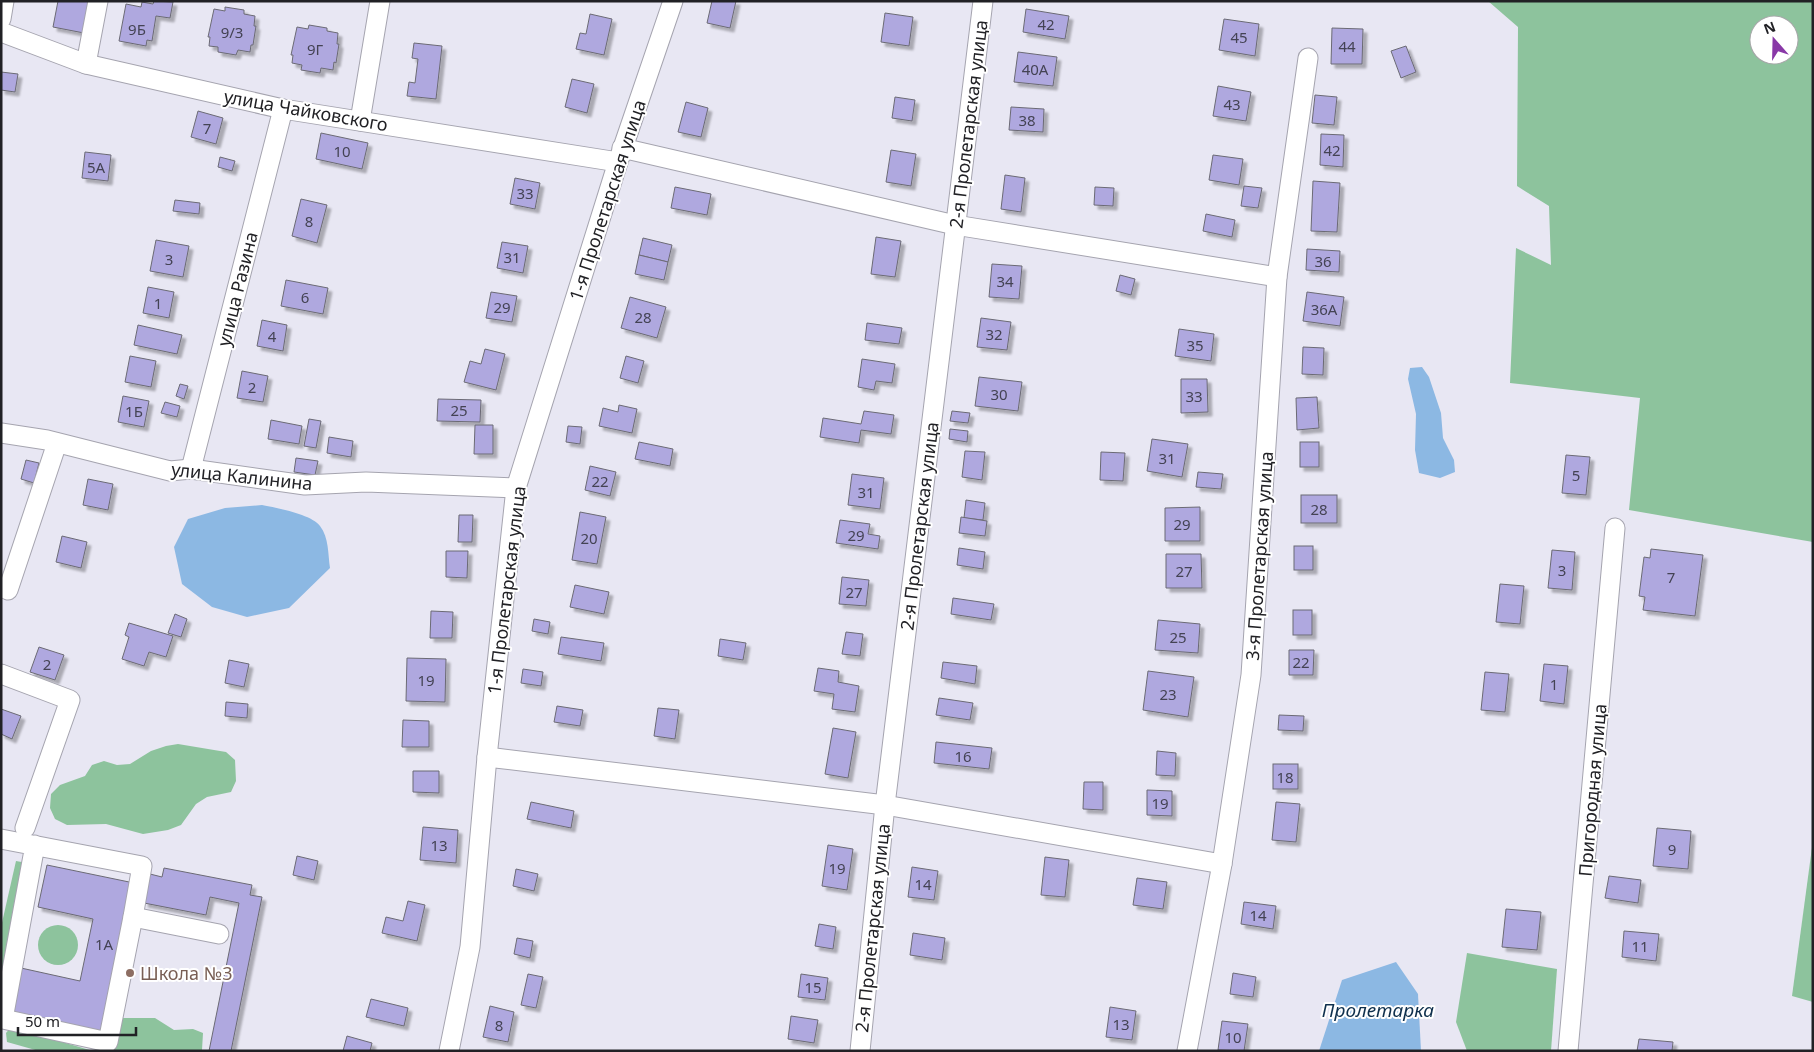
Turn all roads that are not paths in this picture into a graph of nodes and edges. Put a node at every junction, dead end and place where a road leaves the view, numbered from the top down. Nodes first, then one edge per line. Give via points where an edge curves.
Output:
1 (4, 1) edge
2 (98, 1) edge
3 (380, 1) edge
4 (673, 1) edge
5 (983, 1) edge
6 (1, 19) edge
7 (1, 32) edge
8 (1308, 58) dead end
9 (86, 64) junction
10 (282, 108) junction
11 (360, 121) junction
12 (620, 155) junction
13 (955, 225) junction
14 (1277, 276) junction
15 (1, 433) edge
16 (57, 442) junction
17 (191, 469) junction
18 (516, 488) junction
19 (1615, 528) dead end
20 (8, 590) dead end
21 (1, 674) edge
22 (487, 757) junction
23 (885, 805) junction
24 (25, 828) dead end
25 (2, 840) edge
26 (35, 845) junction
27 (1222, 864) junction
28 (133, 917) junction
29 (219, 934) dead end
30 (2, 1022) edge
31 (450, 1051) edge
32 (860, 1051) edge
33 (1188, 1051) edge
34 (1568, 1051) edge

1 - 6 street
2 - 9 street
3 - 11 street
4 - 12 street, 1-я Пролетарская улица
5 - 13 street, 2-я Пролетарская улица
7 - 9 street, улица Чайковского
8 - 14 street, 3-я Пролетарская улица
9 - 10 street, улица Чайковского
10 - 11 street, улица Чайковского
10 - 17 street, улица Разина
11 - 12 street, улица Чайковского
12 - 13 street, улица Чайковского
12 - 18 street, 1-я Пролетарская улица
13 - 14 street, улица Чайковского
13 - 23 street, 2-я Пролетарская улица
14 - 27 street, 3-я Пролетарская улица via 1251,675
15 - 16 street, улица Калинина
16 - 17 street, улица Калинина via 170,471
16 - 20 street
17 - 18 street, улица Калинина via 305,485 366,482
18 - 22 street, 1-я Пролетарская улица
19 - 34 street, Пригородная улица
21 - 24 street via 70,700
22 - 23 street
22 - 31 street, 1-я Пролетарская улица via 470,948
23 - 27 street
23 - 32 street, 2-я Пролетарская улица
25 - 26 street
26 - 28 street via 142,866
26 - 30 street
27 - 33 street, 3-я Пролетарская улица
28 - 29 street
28 - 30 street via 108,1042

